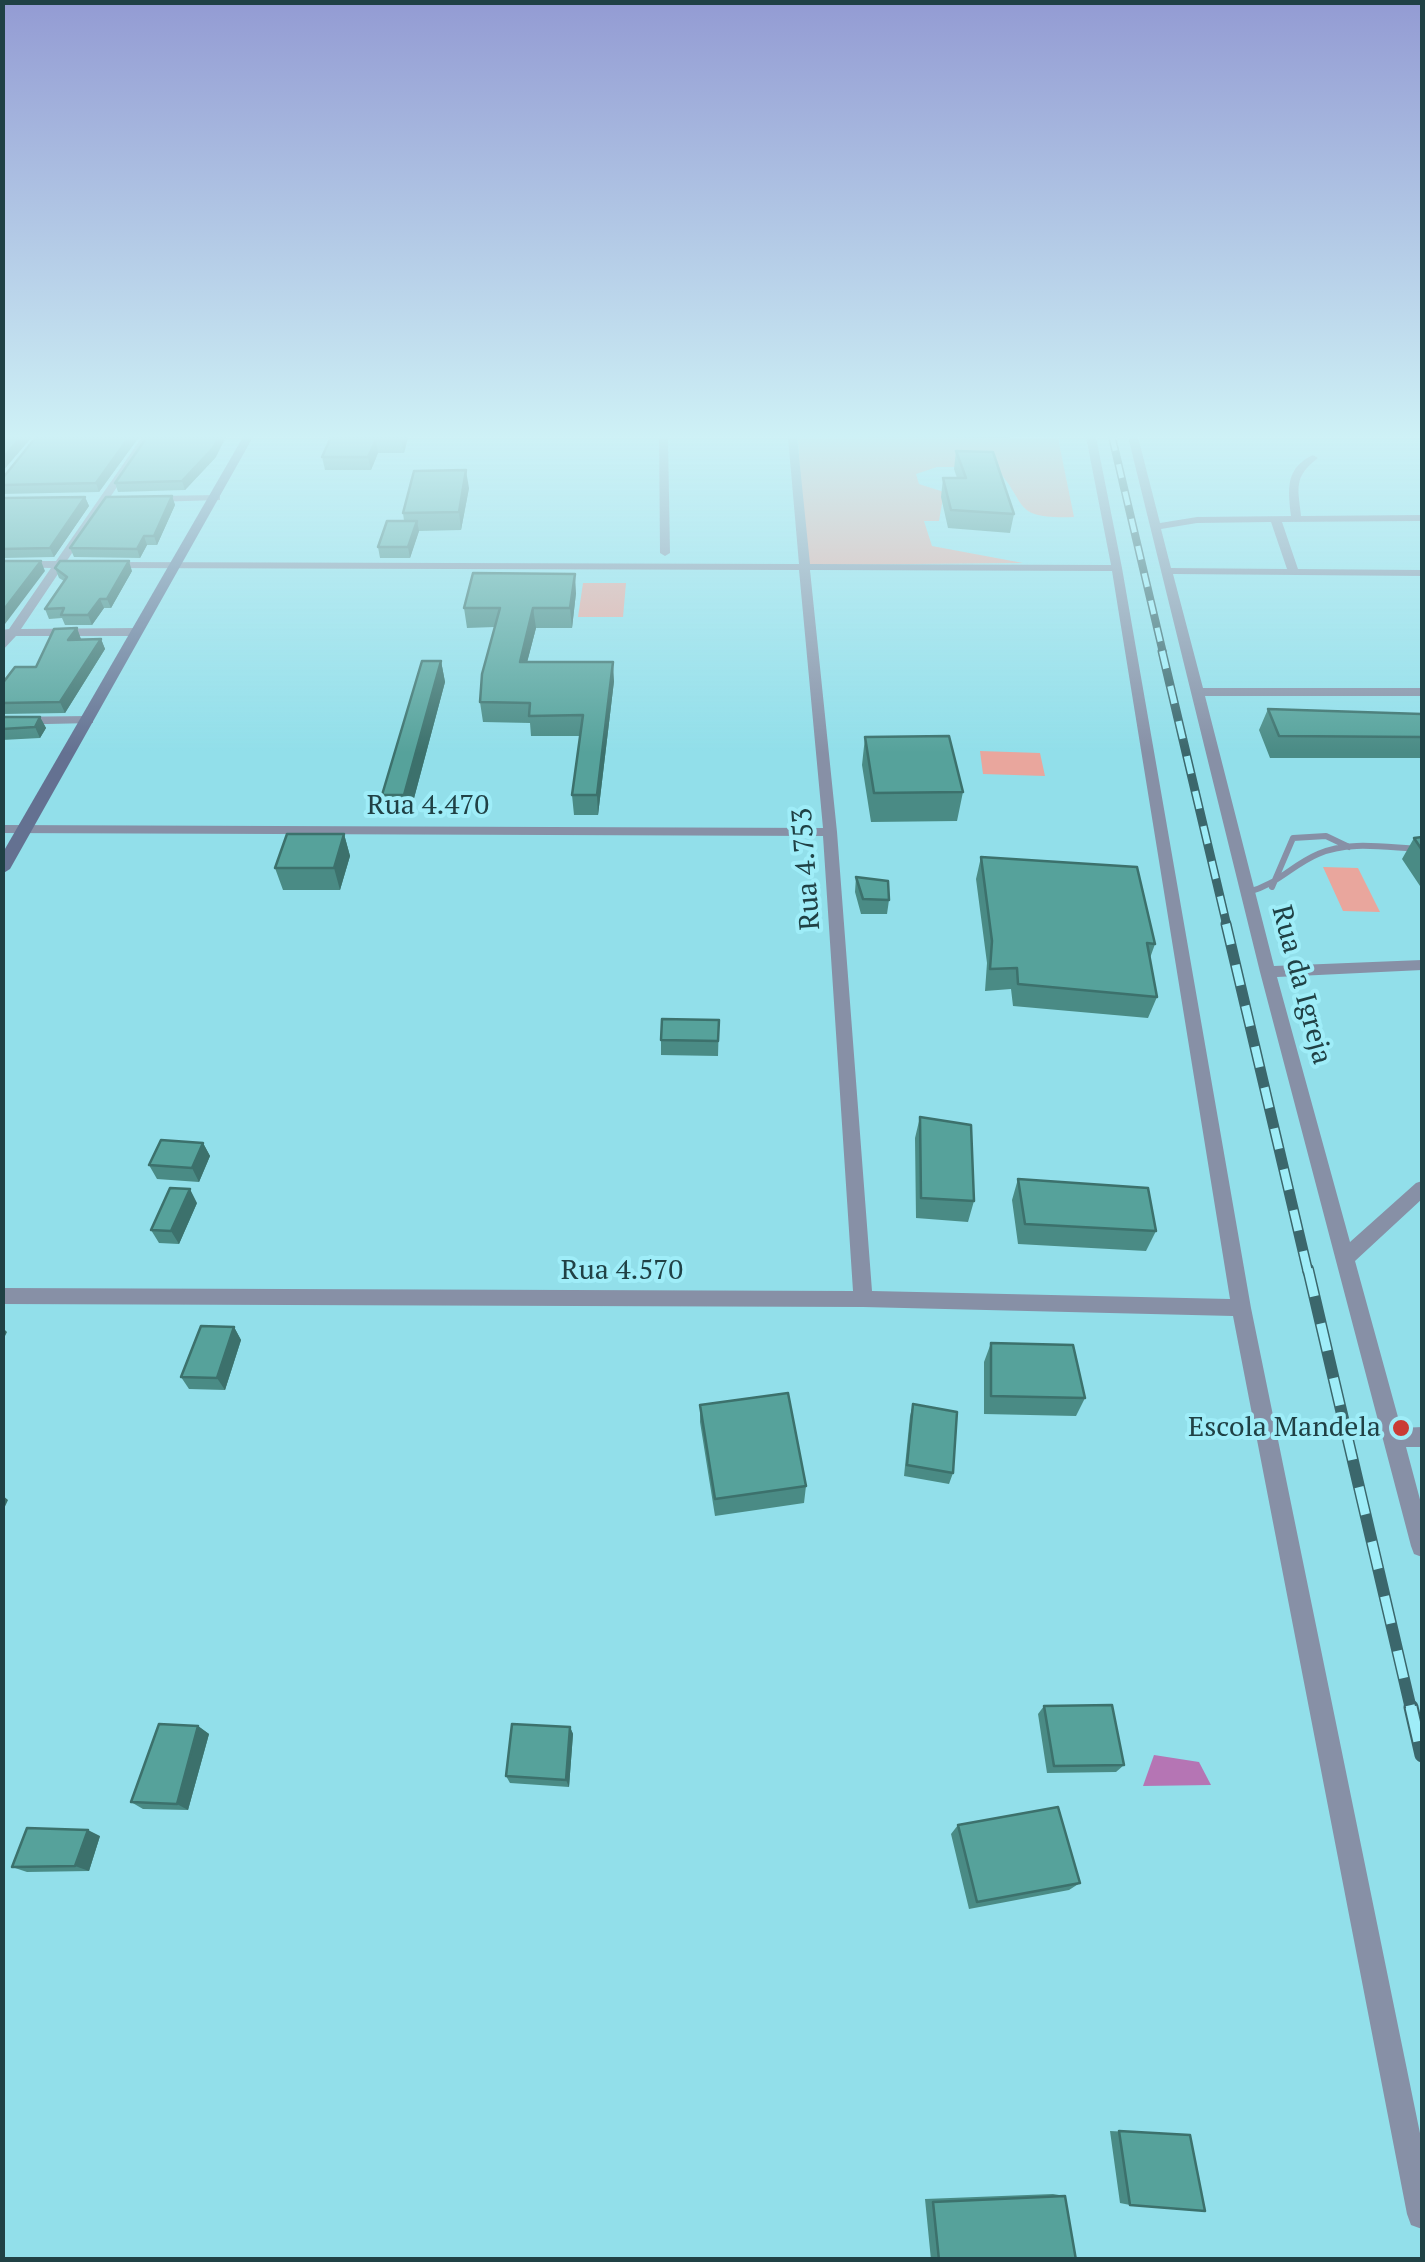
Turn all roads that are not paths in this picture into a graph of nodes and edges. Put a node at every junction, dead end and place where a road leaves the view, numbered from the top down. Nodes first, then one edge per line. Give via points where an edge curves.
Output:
1 (75, 543) edge
2 (189, 543) edge
3 (665, 543) edge
4 (802, 543) edge
5 (1112, 543) edge
6 (1159, 543) edge
7 (1283, 543) edge
8 (665, 553) dead end
9 (2, 564) edge
10 (60, 565) junction
11 (175, 565) junction
12 (804, 565) junction
13 (1117, 568) junction
14 (1293, 571) junction
15 (1168, 572) junction
16 (1422, 573) edge
17 (136, 632) junction
18 (8, 633) edge
19 (2, 648) edge
20 (1198, 692) junction
21 (1422, 692) edge
22 (89, 720) junction
23 (2, 721) edge
24 (2, 829) edge
25 (25, 830) junction
26 (830, 832) junction
27 (1352, 849) junction
28 (1422, 850) edge
29 (2, 869) edge
30 (1272, 887) junction
31 (1248, 892) junction
32 (1422, 965) edge
33 (1268, 972) junction
34 (1422, 1188) edge
35 (1345, 1258) junction
36 (2, 1296) edge
37 (863, 1299) junction
38 (1240, 1308) junction
39 (1422, 1437) edge
40 (1394, 1438) junction
41 (1422, 1546) edge
42 (1422, 2214) edge

1 - 10 street
2 - 11 main road
3 - 8 street
4 - 12 street, Rua 4.753
5 - 13 street
6 - 15 street, Rua da Igreja
7 - 14 street
9 - 10 street
10 - 11 street
10 - 18 street
11 - 12 street
11 - 17 main road
12 - 13 street
12 - 26 street, Rua 4.753
13 - 38 street
14 - 15 street
14 - 16 street
15 - 20 street, Rua da Igreja
17 - 18 street
17 - 22 main road
18 - 19 street
20 - 21 street
20 - 31 street, Rua da Igreja
22 - 23 street
22 - 25 main road
24 - 25 street, Rua 4.470
25 - 26 street, Rua 4.470
25 - 29 main road
26 - 37 street, Rua 4.753
27 - 28 lane
27 - 30 lane via 1311,856
27 - 30 lane via 1326,836 1293,838
30 - 31 lane
31 - 33 street, Rua da Igreja
32 - 33 street
33 - 35 street, Rua da Igreja
34 - 35 street
35 - 40 street, Rua da Igreja
36 - 37 street, Rua 4.570
37 - 38 street, Rua 4.570
38 - 42 street
39 - 40 street
40 - 41 street, Rua da Igreja

